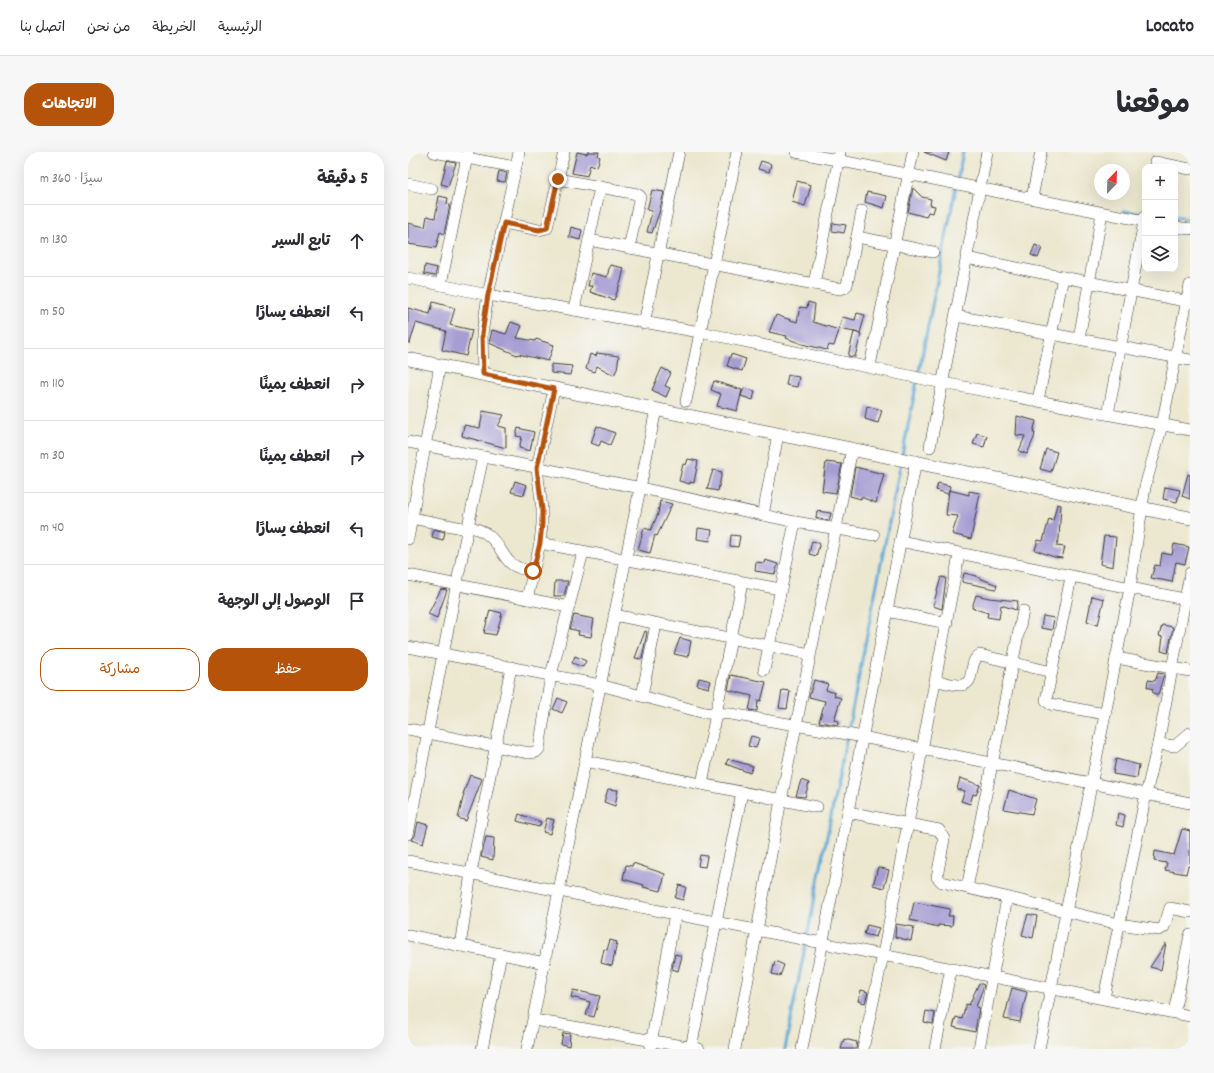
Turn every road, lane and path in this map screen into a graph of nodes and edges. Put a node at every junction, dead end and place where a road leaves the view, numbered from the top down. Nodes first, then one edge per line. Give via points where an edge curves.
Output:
1 (434, 152) edge
2 (519, 152) edge
3 (564, 152) edge
4 (679, 152) edge
5 (737, 152) edge
6 (796, 152) edge
7 (912, 152) edge
8 (987, 152) edge
9 (1041, 152) edge
10 (467, 155) edge
11 (839, 156) edge
12 (1155, 160) edge
13 (516, 167) junction
14 (1190, 169) edge
15 (908, 175) junction
16 (558, 179) junction
17 (408, 184) edge
18 (600, 188) junction
19 (979, 188) junction
20 (432, 189) dead end
21 (1032, 198) junction
22 (862, 211) dead end
23 (1102, 213) junction
24 (1142, 219) edge
25 (504, 223) junction
26 (1178, 227) edge
27 (1190, 229) edge
28 (1142, 235) edge
29 (856, 237) junction
30 (589, 240) junction
31 (894, 245) junction
32 (629, 248) junction
33 (934, 252) dead end
34 (659, 254) junction
35 (966, 258) junction
36 (714, 264) junction
37 (1063, 277) junction
38 (408, 278) edge
39 (1090, 282) junction
40 (441, 284) junction
41 (814, 284) junction
42 (1190, 285) edge
43 (1132, 290) junction
44 (488, 295) junction
45 (1188, 302) edge
46 (574, 310) junction
47 (956, 316) junction
48 (644, 324) junction
49 (700, 332) junction
50 (1052, 333) junction
51 (1079, 338) junction
52 (1121, 347) junction
53 (1176, 358) junction
54 (408, 359) edge
55 (1190, 360) edge
56 (440, 365) junction
57 (870, 366) junction
58 (483, 374) junction
59 (943, 383) junction
60 (554, 389) junction
61 (1038, 400) junction
62 (686, 401) dead end
63 (656, 409) junction
64 (1108, 414) junction
65 (1162, 425) junction
66 (1190, 430) edge
67 (778, 434) junction
68 (408, 442) edge
69 (425, 445) junction
70 (930, 447) dead end
71 (852, 449) junction
72 (484, 457) junction
73 (912, 461) junction
74 (537, 468) junction
75 (641, 488) junction
76 (1141, 508) junction
77 (763, 515) junction
78 (412, 518) junction
79 (1190, 518) edge
80 (795, 522) junction
81 (467, 528) junction
82 (835, 530) junction
83 (874, 535) dead end
84 (408, 539) edge
85 (900, 541) junction
86 (540, 543) junction
87 (584, 552) junction
88 (959, 555) junction
89 (625, 559) junction
90 (533, 571) junction
91 (1190, 573) edge
92 (408, 575) edge
93 (1071, 577) junction
94 (742, 582) junction
95 (456, 585) junction
96 (1130, 588) junction
97 (780, 589) junction
98 (527, 599) junction
99 (1187, 600) edge
100 (569, 607) junction
101 (887, 611) junction
102 (1023, 611) dead end
103 (614, 615) junction
104 (947, 623) junction
105 (656, 624) junction
106 (731, 638) junction
107 (769, 646) junction
108 (408, 647) edge
109 (443, 654) junction
110 (810, 654) junction
111 (1116, 658) junction
112 (1013, 663) junction
113 (511, 667) junction
114 (1171, 668) junction
115 (764, 670) dead end
116 (1190, 671) edge
117 (1052, 672) junction
118 (551, 674) junction
119 (936, 681) junction
120 (600, 685) junction
121 (642, 696) junction
122 (716, 714) junction
123 (1105, 714) junction
124 (796, 725) junction
125 (408, 729) edge
126 (427, 733) junction
127 (1190, 733) edge
128 (863, 737) junction
129 (1158, 744) junction
130 (495, 746) junction
131 (922, 749) junction
132 (585, 761) junction
133 (992, 763) junction
134 (1092, 783) junction
135 (702, 784) junction
136 (742, 792) junction
137 (1146, 794) junction
138 (781, 800) junction
139 (1190, 803) edge
140 (817, 807) dead end
141 (848, 812) junction
142 (908, 823) junction
143 (408, 834) edge
144 (408, 861) edge
145 (471, 873) junction
146 (967, 888) junction
147 (559, 891) junction
148 (1007, 898) junction
149 (1065, 911) junction
150 (1190, 912) edge
151 (675, 914) junction
152 (716, 922) junction
153 (1119, 924) junction
154 (758, 930) junction
155 (408, 935) edge
156 (1190, 935) edge
157 (823, 943) junction
158 (460, 946) junction
159 (501, 954) junction
160 (883, 955) junction
161 (545, 963) junction
162 (951, 968) junction
163 (992, 977) junction
164 (1051, 988) junction
165 (1104, 998) junction
166 (1174, 1012) junction
167 (1190, 1016) edge
168 (534, 1020) junction
169 (651, 1045) edge
170 (695, 1048) edge
171 (482, 1049) edge
172 (527, 1049) edge
173 (735, 1049) edge
174 (802, 1049) edge
175 (863, 1049) edge
176 (935, 1049) edge
177 (978, 1049) edge
178 (1039, 1049) edge

1 - 10 street
2 - 13 street
3 - 16 street
4 - 34 street
5 - 36 street
6 - 11 street
7 - 15 street
8 - 19 street
9 - 21 street
10 - 13 street
10 - 40 street
11 - 15 street
11 - 41 street
12 - 14 street
13 - 25 street
15 - 19 street
15 - 31 street
16 - 18 street
16 - 25 street via 547,228 539,230
17 - 20 street
18 - 30 street
18 - 32 street via 640,196
19 - 21 street
19 - 35 street
21 - 23 street
22 - 29 street
23 - 24 street
23 - 39 street
25 - 44 street
26 - 27 street
28 - 43 street
29 - 31 street
29 - 41 street via 847,285 840,289
30 - 32 street
30 - 46 street
31 - 33 street
31 - 57 street
32 - 34 street
34 - 36 street
34 - 48 street
35 - 37 street
35 - 47 street
36 - 41 street
36 - 49 street
37 - 39 street
37 - 50 street
38 - 40 street
39 - 43 street
39 - 51 street
40 - 44 street
42 - 45 street
43 - 45 street
43 - 52 street
44 - 46 street
44 - 58 street via 482,334
45 - 53 street
46 - 48 street
47 - 50 street
47 - 59 street
48 - 49 street
49 - 57 street
49 - 62 street
50 - 51 street
50 - 61 street
51 - 52 street
52 - 53 street
52 - 64 street
53 - 55 street
53 - 65 street
54 - 56 main road
56 - 58 main road
56 - 69 street
57 - 59 street
58 - 60 main road
59 - 61 street
59 - 70 street
60 - 63 main road
60 - 74 street
61 - 64 street
63 - 67 main road
63 - 75 street
64 - 65 street
65 - 66 street
65 - 76 street
67 - 71 main road
67 - 77 street
68 - 69 street
69 - 72 street
69 - 78 street
71 - 73 main road
71 - 82 street
72 - 74 street
72 - 81 street
73 - 76 main road
73 - 85 street
74 - 75 street
74 - 86 street via 542,509
75 - 77 street
75 - 89 street
76 - 79 main road
76 - 96 street
77 - 80 street
78 - 81 street
78 - 84 street
80 - 82 street
80 - 97 street
81 - 90 street via 488,535 504,558 513,565 521,570
81 - 95 street
82 - 83 street
82 - 110 street
85 - 88 street
85 - 101 street
86 - 87 street
86 - 90 street
87 - 89 street
87 - 100 street
88 - 93 street
88 - 104 street
89 - 94 street
89 - 103 street
90 - 98 street
91 - 99 street
92 - 95 street
93 - 96 street
93 - 117 street
94 - 97 street
94 - 106 street
95 - 98 street
95 - 109 street
96 - 99 street
96 - 111 street
97 - 107 street
98 - 100 street
99 - 114 street
100 - 118 street
101 - 104 street
101 - 128 street
102 - 112 street
103 - 105 street
103 - 120 street
104 - 119 street
105 - 106 street
105 - 121 street
106 - 107 street
106 - 122 street
107 - 110 street
107 - 115 street
108 - 109 street
109 - 113 street
109 - 126 street
110 - 124 street
111 - 114 street
111 - 123 street
112 - 117 street
112 - 119 street via 980,655 974,661 970,680 965,684
112 - 133 street
113 - 118 street
113 - 130 street
114 - 116 street
114 - 129 street
117 - 123 street via 1046,700 1048,703
118 - 120 street
118 - 130 street via 539,749 529,753
119 - 131 street
120 - 121 street
120 - 132 street
121 - 122 street
122 - 124 street via 731,714
122 - 135 street
123 - 134 street
124 - 128 street
124 - 138 street
125 - 126 street
126 - 130 street
126 - 143 street
127 - 129 street via 1175,746
128 - 131 street
128 - 141 street
129 - 137 street
130 - 145 street
131 - 133 street
131 - 142 street
132 - 135 street
132 - 147 street
133 - 134 street
133 - 146 street
134 - 137 street
134 - 149 street
135 - 136 street
136 - 138 street
136 - 152 street
137 - 139 street
137 - 153 street
138 - 140 street
138 - 154 street
141 - 142 street
141 - 157 street
142 - 146 street via 936,829 942,833 944,839 938,878 942,882
142 - 160 street
144 - 145 street
145 - 147 street
145 - 158 street
146 - 148 street
147 - 151 street
147 - 161 street
148 - 149 street
148 - 163 street
149 - 153 street
149 - 164 street
150 - 153 street via 1170,908 1161,930
151 - 152 street
151 - 169 street
152 - 154 street
152 - 170 street
153 - 165 street
154 - 157 street
154 - 173 street
155 - 158 street
156 - 166 street
157 - 160 street
157 - 174 street
158 - 159 street
159 - 161 street
159 - 171 street
160 - 162 street
160 - 175 street
161 - 168 street
162 - 163 street
162 - 176 street
163 - 164 street
163 - 177 street
164 - 165 street
164 - 178 street
165 - 166 street
166 - 167 street
168 - 169 street
168 - 172 street
169 - 170 street

